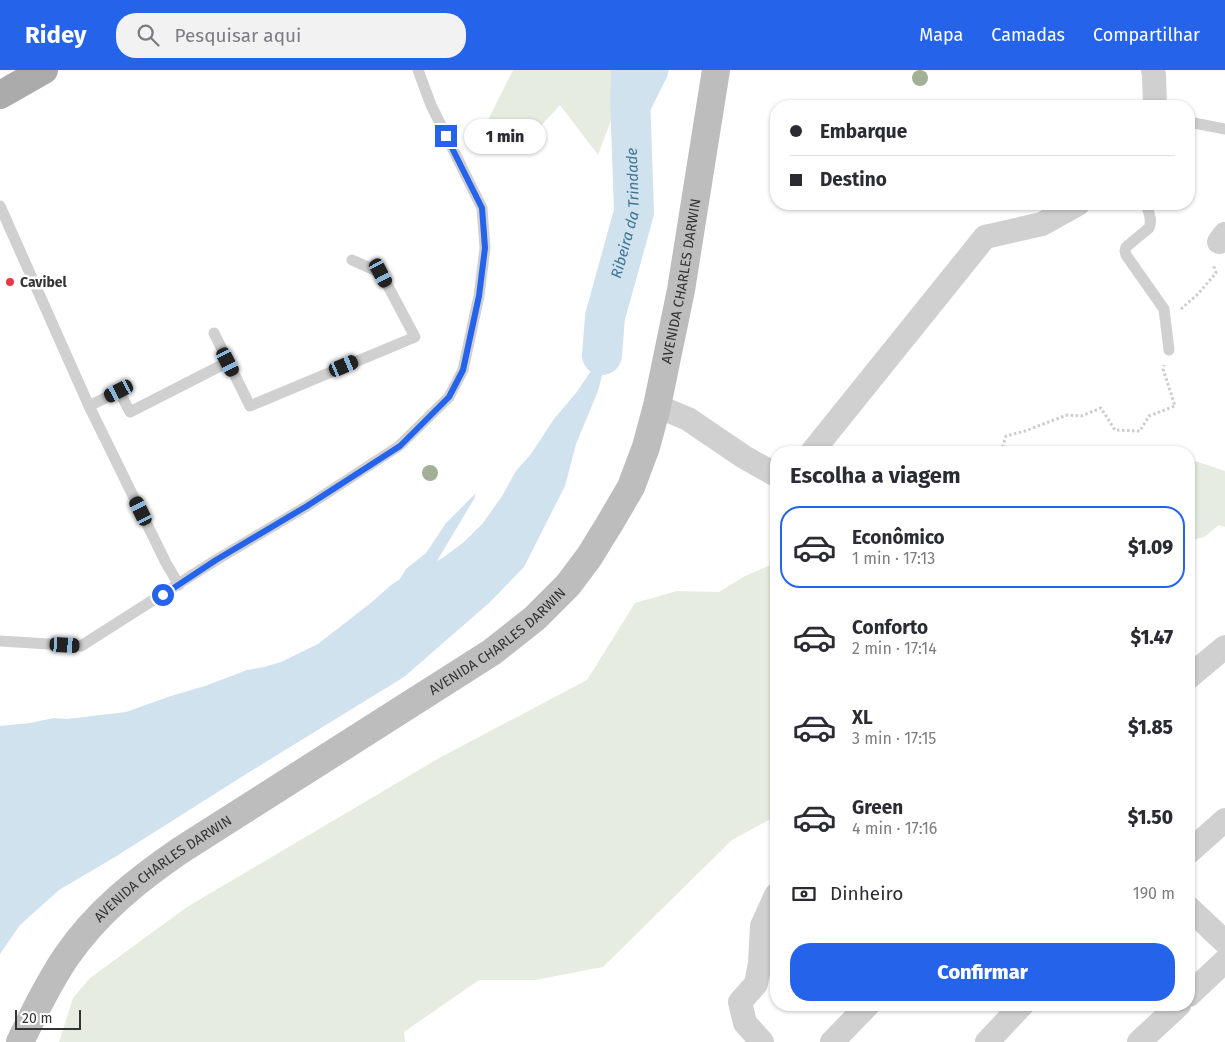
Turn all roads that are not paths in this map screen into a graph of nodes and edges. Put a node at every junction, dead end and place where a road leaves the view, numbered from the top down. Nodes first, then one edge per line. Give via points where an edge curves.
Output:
1 (44, 70) edge
2 (418, 70) edge
3 (716, 70) edge
4 (1152, 70) edge
5 (0, 95) edge
6 (1155, 100) edge
7 (1195, 123) edge
8 (1225, 130) edge
9 (0, 206) edge
10 (1067, 210) edge
11 (1148, 210) edge
12 (352, 260) dead end
13 (214, 333) dead end
14 (1169, 350) road end
15 (228, 362) junction
16 (89, 406) junction
17 (657, 406) junction
18 (817, 446) edge
19 (770, 472) edge
20 (179, 585) junction
21 (0, 641) edge
22 (1225, 648) edge
23 (1195, 672) edge
24 (1225, 820) edge
25 (1195, 847) edge
26 (770, 908) edge
27 (1195, 914) edge
28 (1225, 942) edge
29 (1225, 961) edge
30 (1195, 989) edge
31 (862, 1011) edge
32 (1016, 1011) edge
33 (1172, 1011) edge
34 (20, 1042) edge
35 (762, 1042) edge
36 (832, 1042) edge
37 (987, 1042) edge
38 (1139, 1042) edge

1 - 5 main road
2 - 20 lane via 431,105 482,208 485,248 479,296 463,370 449,397 400,446
3 - 17 main road, AVENIDA CHARLES DARWIN via 681,290
4 - 6 street
7 - 8 lane
9 - 16 lane
10 - 18 street via 1042,224 985,237
11 - 14 lane via 1149,228 1125,251 1164,309
12 - 15 lane via 381,273 415,337 250,406
13 - 15 lane
15 - 16 lane via 130,412 119,391
16 - 20 lane
17 - 19 street via 688,419
17 - 34 main road, AVENIDA CHARLES DARWIN via 634,479 610,523 568,585 535,618 492,652 143,877 94,922 66,957
20 - 21 lane via 82,646
22 - 23 street
24 - 25 street
26 - 35 street via 762,926 756,984 740,1002 745,1023
27 - 28 street
29 - 30 street
31 - 36 street
32 - 37 street
33 - 38 street

